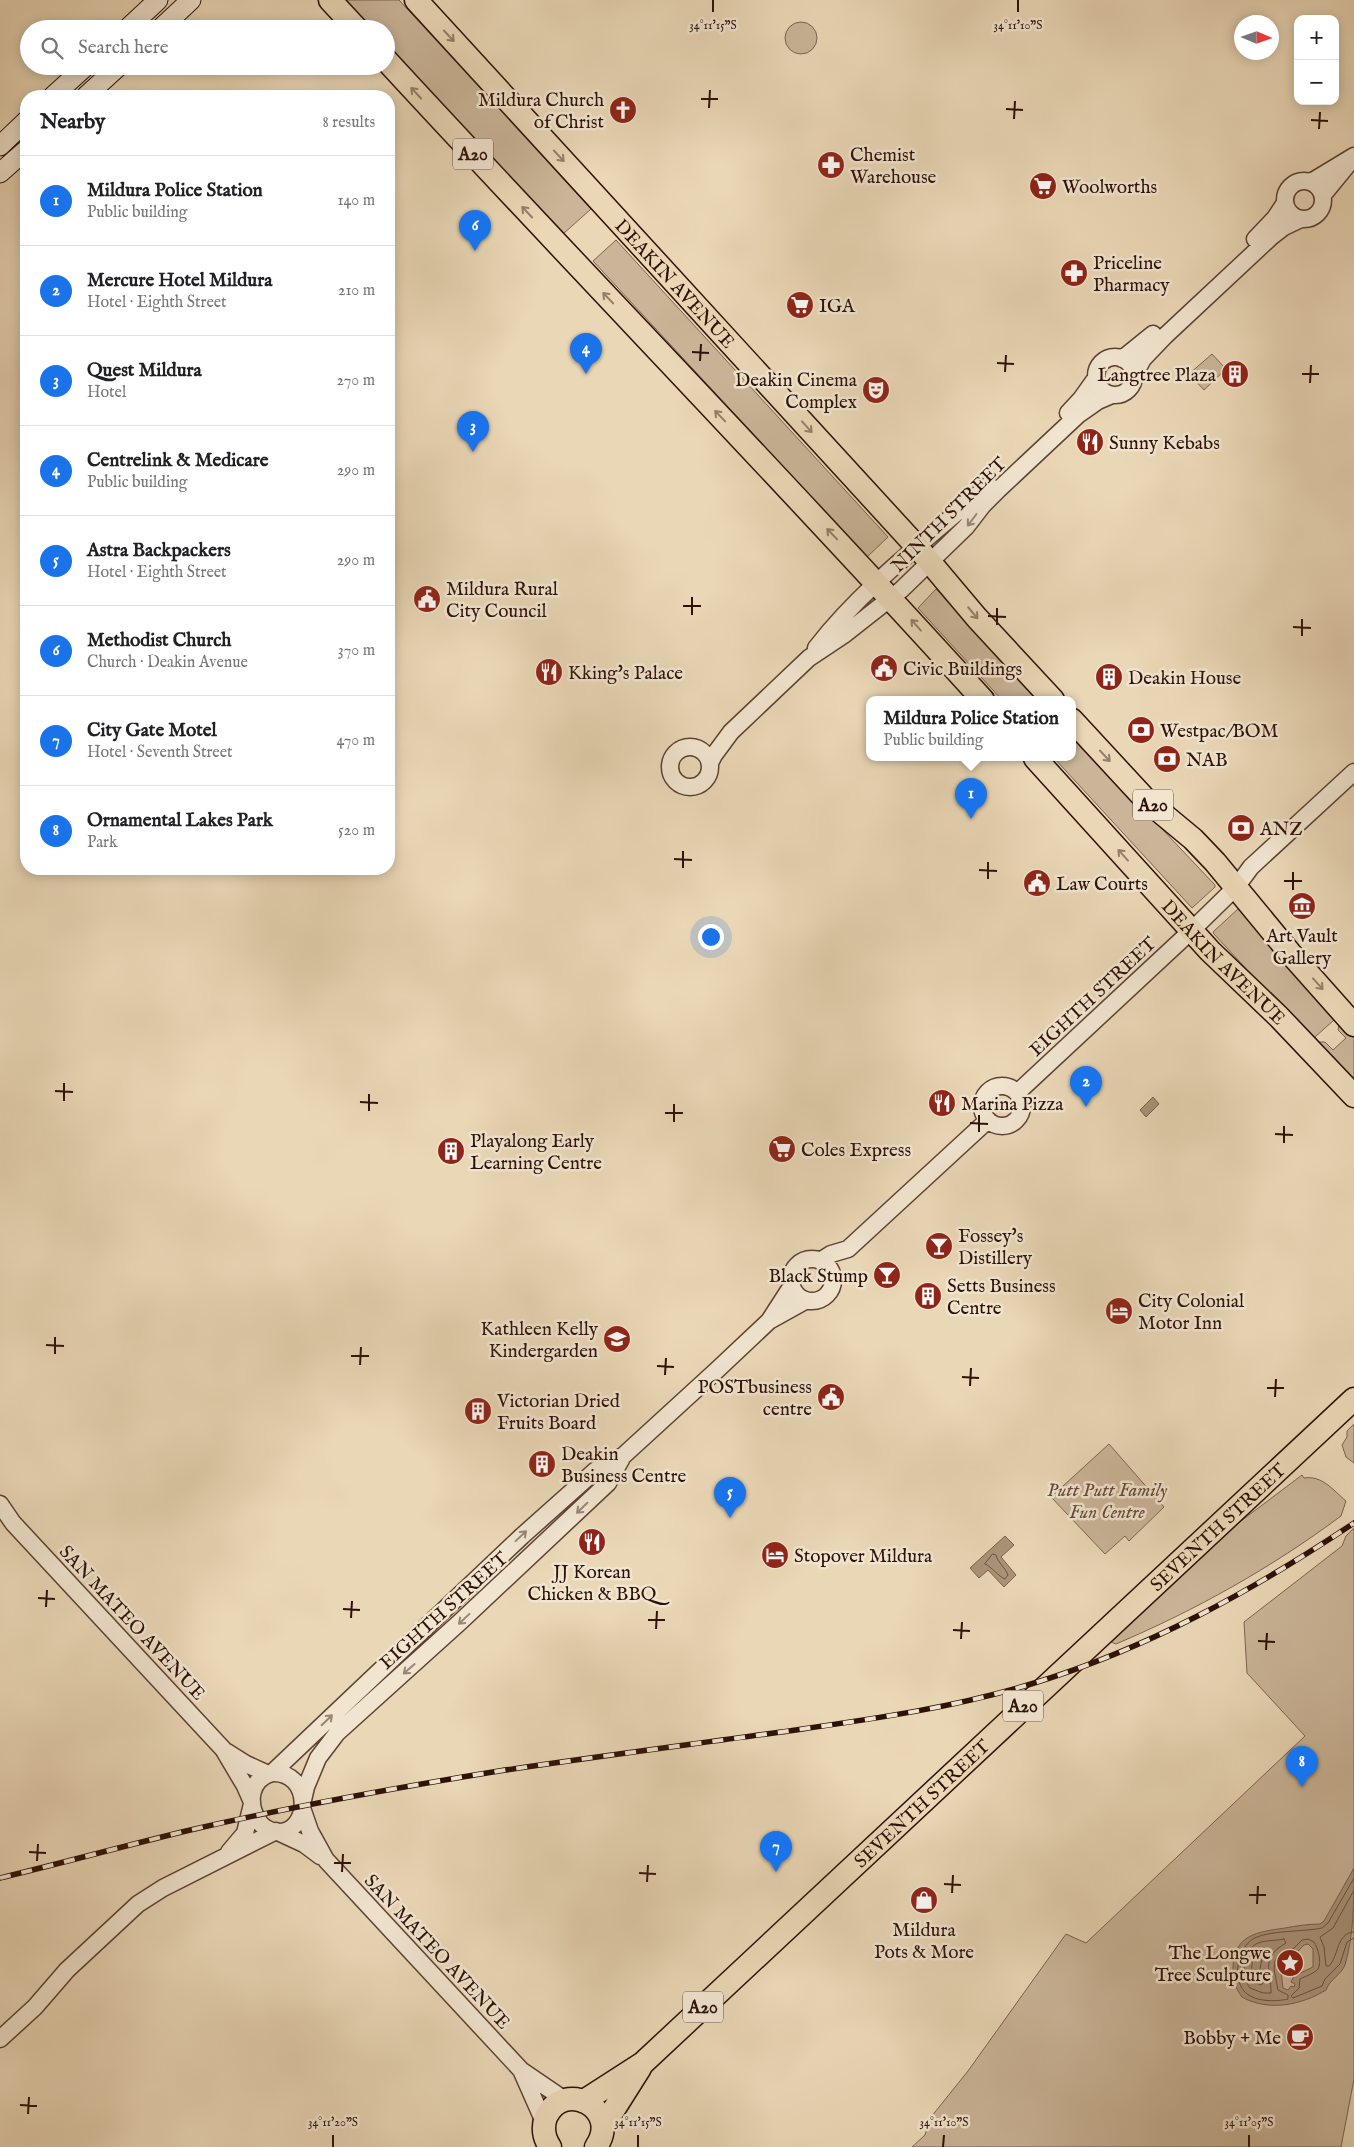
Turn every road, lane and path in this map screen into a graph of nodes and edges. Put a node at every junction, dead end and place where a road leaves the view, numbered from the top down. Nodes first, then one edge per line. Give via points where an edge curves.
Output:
1 (158, 0) edge
2 (191, 0) edge
3 (330, 0) edge
4 (416, 0) edge
5 (137, 20) edge
6 (170, 20) edge
7 (349, 20) edge
8 (395, 70) edge
9 (76, 75) edge
10 (109, 75) edge
11 (60, 90) edge
12 (93, 90) edge
13 (20, 127) edge
14 (0, 146) edge
15 (20, 155) edge
16 (0, 173) edge
17 (1311, 182) junction
18 (1323, 195) junction
19 (1285, 203) junction
20 (1301, 219) junction
21 (1122, 359) junction
22 (1134, 377) junction
23 (1096, 378) junction
24 (1112, 395) junction
25 (924, 555) junction
26 (884, 591) junction
27 (979, 696) edge
28 (1050, 696) edge
29 (1076, 724) edge
30 (731, 732) junction
31 (689, 746) junction
32 (1038, 761) edge
33 (710, 763) junction
34 (1354, 772) edge
35 (1354, 785) edge
36 (1237, 886) junction
37 (1191, 931) junction
38 (1354, 1025) edge
39 (1017, 1093) junction
40 (1354, 1096) edge
41 (988, 1120) junction
42 (848, 1249) junction
43 (820, 1261) junction
44 (832, 1274) junction
45 (791, 1287) junction
46 (804, 1301) junction
47 (769, 1321) junction
48 (1354, 1399) edge
49 (0, 1504) edge
50 (0, 1512) edge
51 (13, 1523) junction
52 (347, 1712) junction
53 (223, 1749) junction
54 (270, 1774) junction
55 (252, 1803) junction
56 (302, 1804) junction
57 (277, 1831) junction
58 (222, 1859) junction
59 (326, 1860) junction
60 (66, 1970) junction
61 (0, 2024) edge
62 (0, 2039) edge
63 (643, 2063) junction
64 (521, 2070) junction
65 (574, 2100) junction
66 (543, 2137) edge
67 (604, 2138) edge

1 - 5 main road
2 - 6 main road
3 - 7 highway
4 -> 25 highway, DEAKIN AVENUE
26 -> 8 highway, A20
9 - 11 main road
10 - 12 main road
13 - 14 main road
15 - 16 main road
17 - 18 street
17 - 18 street via 1354,156
17 - 19 street via 1302,181 1291,186
18 - 20 street via 1324,204 1317,215
19 - 20 street via 1290,214
19 - 21 street via 1260,235
20 - 22 street via 1271,237 1165,336 1143,359
21 - 22 street via 1130,366
21 - 23 street via 1113,357 1102,362
22 - 24 street via 1126,391
23 - 24 street via 1101,389
23 - 25 street, NINTH STREET via 1071,410
24 -> 25 street, NINTH STREET via 1078,415 983,505 966,527
25 - 26 street, NINTH STREET
25 -> 28 highway, DEAKIN AVENUE via 977,618
27 -> 26 highway, A20
26 - 30 street, NINTH STREET via 845,634 809,658
29 -> 36 highway, A20 via 1146,800 1193,839
30 - 31 street, NINTH STREET
30 - 33 street, NINTH STREET
31 - 33 street via 706,754
31 - 33 street via 678,751 670,762 671,774 678,783 690,787 702,783 710,772
37 -> 32 highway, DEAKIN AVENUE
34 - 36 street, EIGHTH STREET via 1251,867
35 - 36 street, EIGHTH STREET via 1258,874
36 - 37 street, EIGHTH STREET
36 -> 38 highway, A20 via 1290,953
37 - 39 street, EIGHTH STREET
37 - 40 highway, DEAKIN AVENUE
39 - 41 street via 1022,1104 1016,1120 999,1125
39 - 41 street via 1012,1088 1000,1086 989,1091 982,1102
41 - 42 street
42 - 43 street
42 - 44 street via 843,1265
43 - 44 street
43 - 45 street via 810,1259 799,1263 792,1272
44 - 46 street via 833,1284 828,1295 817,1301
45 - 46 street
45 - 47 street, EIGHTH STREET
46 - 47 street, EIGHTH STREET
47 - 52 street, EIGHTH STREET via 622,1456 608,1483 467,1616
48 - 63 highway, SEVENTH STREET / A20
49 - 51 street, SAN MATEO AVENUE
50 - 51 street, SAN MATEO AVENUE
51 - 53 street, SAN MATEO AVENUE
54 -> 52 street, EIGHTH STREET
52 - 56 street, EIGHTH STREET via 337,1733 322,1751
53 - 54 street, SAN MATEO AVENUE
53 - 55 street, SAN MATEO AVENUE
54 - 55 street via 254,1788
54 - 56 street via 284,1774 291,1778 300,1790
55 - 57 street via 261,1825
55 - 58 street via 245,1833
56 - 57 street via 294,1825
56 - 59 street, SAN MATEO AVENUE via 313,1837
57 - 58 street
57 - 59 street, SAN MATEO AVENUE via 308,1846
58 - 60 street via 138,1904
59 - 64 street, SAN MATEO AVENUE
60 - 61 street
60 - 62 street via 35,2007
63 - 65 highway, SEVENTH STREET / A20
63 - 67 highway, SEVENTH STREET / A20
64 - 65 street, SAN MATEO AVENUE
64 - 66 street, SAN MATEO AVENUE
65 - 66 highway, A20 via 552,2108
65 - 67 highway, A20 via 594,2107

